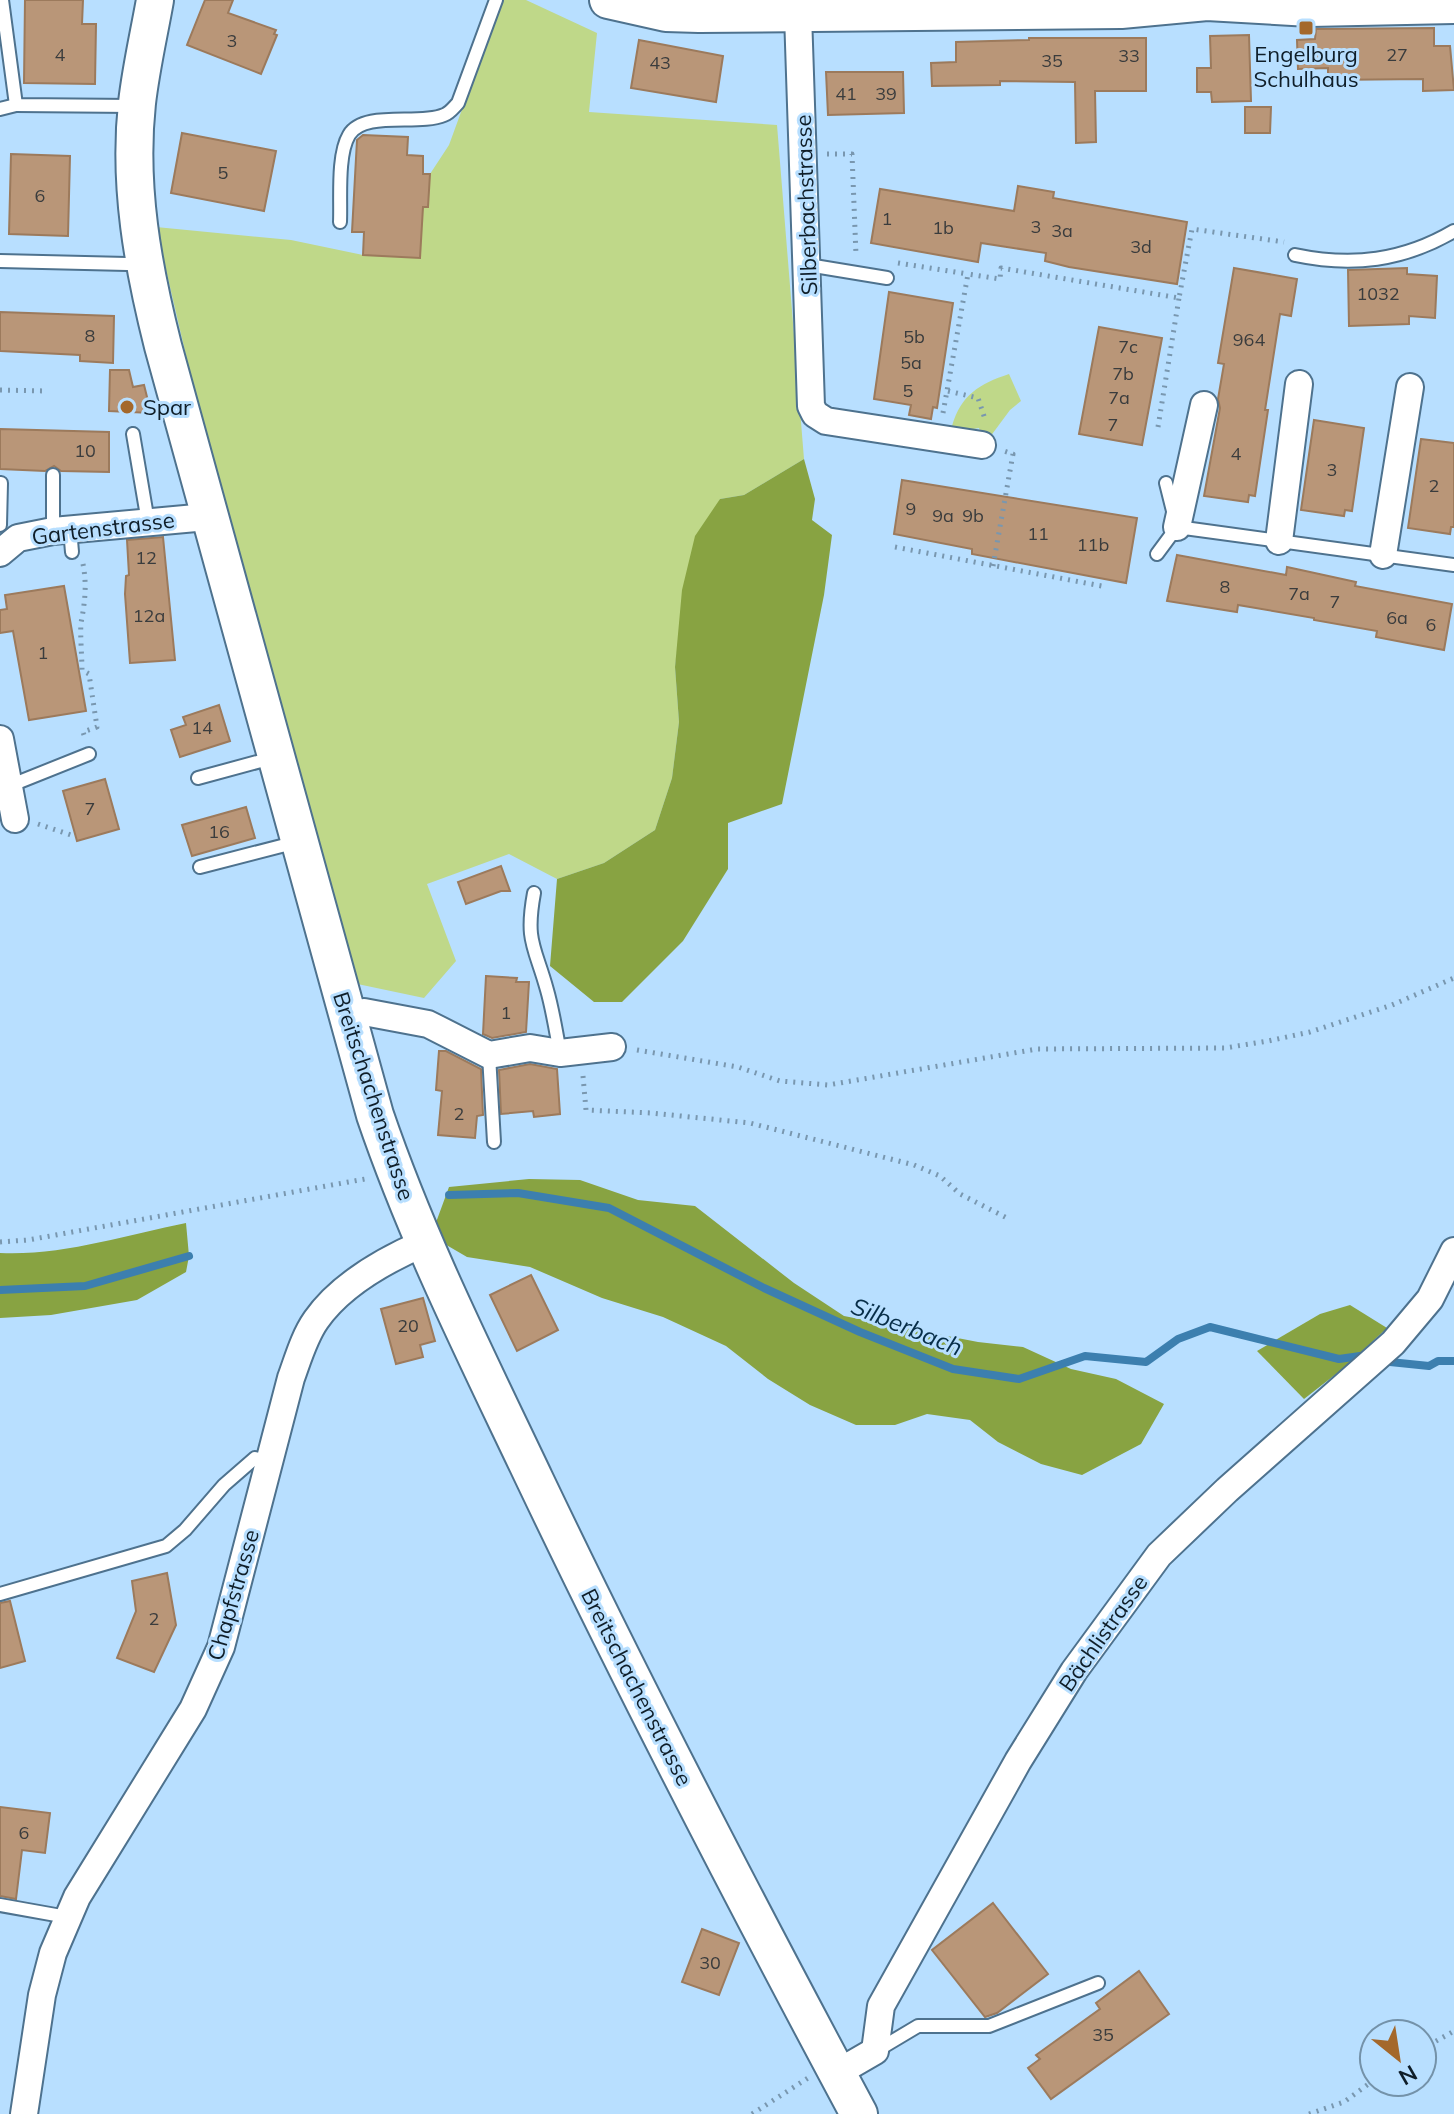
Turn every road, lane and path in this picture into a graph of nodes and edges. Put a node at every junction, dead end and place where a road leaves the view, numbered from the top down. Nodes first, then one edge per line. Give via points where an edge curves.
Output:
1 (2, 0) edge
2 (155, 0) edge
3 (496, 0) edge
4 (608, 0) edge
5 (1454, 5) edge
6 (1040, 6) edge
7 (798, 14) junction
8 (16, 105) junction
9 (137, 107) junction
10 (0, 109) edge
11 (802, 154) junction
12 (340, 222) dead end
13 (1454, 231) edge
14 (1295, 255) joint
15 (868, 257) dead end
16 (0, 261) edge
17 (143, 261) junction
18 (895, 262) dead end
19 (808, 265) junction
20 (968, 274) junction
21 (887, 278) dead end
22 (1179, 298) junction
23 (1299, 384) dead end
24 (1410, 387) dead end
25 (0, 390) edge
26 (46, 391) dead end
27 (948, 391) junction
28 (1204, 405) dead end
29 (1158, 427) dead end
30 (133, 434) dead end
31 (939, 437) junction
32 (982, 445) junction
33 (53, 475) dead end
34 (1, 483) edge
35 (1166, 483) dead end
36 (210, 514) junction
37 (148, 522) junction
38 (1177, 527) junction
39 (5, 535) edge
40 (65, 537) junction
41 (1279, 541) junction
42 (895, 547) dead end
43 (1157, 554) dead end
44 (1383, 555) junction
45 (1454, 565) edge
46 (993, 566) junction
47 (84, 568) dead end
48 (1107, 587) dead end
49 (0, 739) edge
50 (89, 754) joint
51 (278, 757) junction
52 (5, 775) edge
53 (198, 778) dead end
54 (22, 820) joint
55 (71, 835) dead end
56 (300, 841) junction
57 (200, 867) dead end
58 (534, 893) dead end
59 (1454, 978) edge
60 (348, 1017) junction
61 (612, 1047) joint
62 (571, 1050) junction
63 (489, 1055) junction
64 (494, 1142) dead end
65 (394, 1170) junction
66 (1009, 1219) dead end
67 (0, 1242) edge
68 (424, 1243) junction
69 (1454, 1251) edge
70 (270, 1461) junction
71 (0, 1594) edge
72 (0, 1905) edge
73 (67, 1917) junction
74 (1098, 1983) dead end
75 (875, 2051) junction
76 (824, 2074) junction
77 (1358, 2092) edge
78 (24, 2114) edge
79 (752, 2114) edge
80 (859, 2114) edge
81 (1309, 2114) edge

1 - 8 lane
2 - 9 street, Breitschachenstrasse
3 - 12 lane via 458,103 446,114 377,121 350,134 343,155
4 - 7 street via 666,13
5 - 6 street via 1310,8 1207,2 1121,10
6 - 7 street
7 - 11 street, Silberbachstrasse
8 - 9 lane
8 - 10 lane
9 - 17 street, Breitschachenstrasse via 134,176
11 - 15 path via 852,154 855,254
11 - 19 street, Silberbachstrasse
13 - 14 lane via 1378,260 1329,262
14 - 22 path via 1287,242 1192,229
16 - 17 lane
17 - 36 street, Breitschachenstrasse
18 - 20 path
19 - 21 lane
19 - 31 street, Silberbachstrasse via 815,414 867,429
20 - 22 path via 1000,279 1001,268
20 - 27 path
22 - 29 path
23 - 41 street
24 - 44 street
25 - 26 path
27 - 31 path
27 - 32 path via 978,398 987,426
28 - 38 street
30 - 37 lane
31 - 32 street
32 - 46 path via 1013,454
33 - 40 lane
34 - 39 lane
35 - 38 lane
36 - 37 street, Gartenstrasse
36 - 51 street, Breitschachenstrasse
37 - 40 street, Gartenstrasse
38 - 41 lane
38 - 43 lane
39 - 40 street, Gartenstrasse
41 - 44 lane
42 - 46 path
44 - 45 lane
46 - 48 path
47 - 50 path via 82,670 89,674 97,727 83,732
49 - 52 street
50 - 52 lane
51 - 53 lane
51 - 56 street, Breitschachenstrasse
52 - 54 street
54 - 55 path
56 - 57 lane
56 - 60 street, Breitschachenstrasse
58 - 62 lane via 531,943
59 - 61 path via 1310,1032 1225,1048 1037,1049 828,1085 780,1081 738,1067
60 - 63 street via 364,1012 428,1024
60 - 65 street, Breitschachenstrasse
61 - 62 street
62 - 63 street via 530,1048
62 - 66 path via 586,1110 750,1123 914,1165
63 - 64 lane
65 - 67 path via 354,1183
65 - 68 street, Breitschachenstrasse
68 - 70 street, Chapfstrasse via 363,1276 316,1320 291,1378
68 - 76 street, Breitschachenstrasse
69 - 75 street, Bächlistrasse via 1430,1299 1393,1343 1159,1555 1074,1671 881,2006
70 - 71 lane via 255,1458 166,1546
70 - 73 street, Chapfstrasse via 221,1647 193,1709
72 - 73 lane
73 - 78 street, Chapfstrasse via 42,1995
74 - 75 lane via 989,2026 918,2026
75 - 76 street
76 - 79 path
76 - 80 street, Breitschachenstrasse
77 - 81 path

